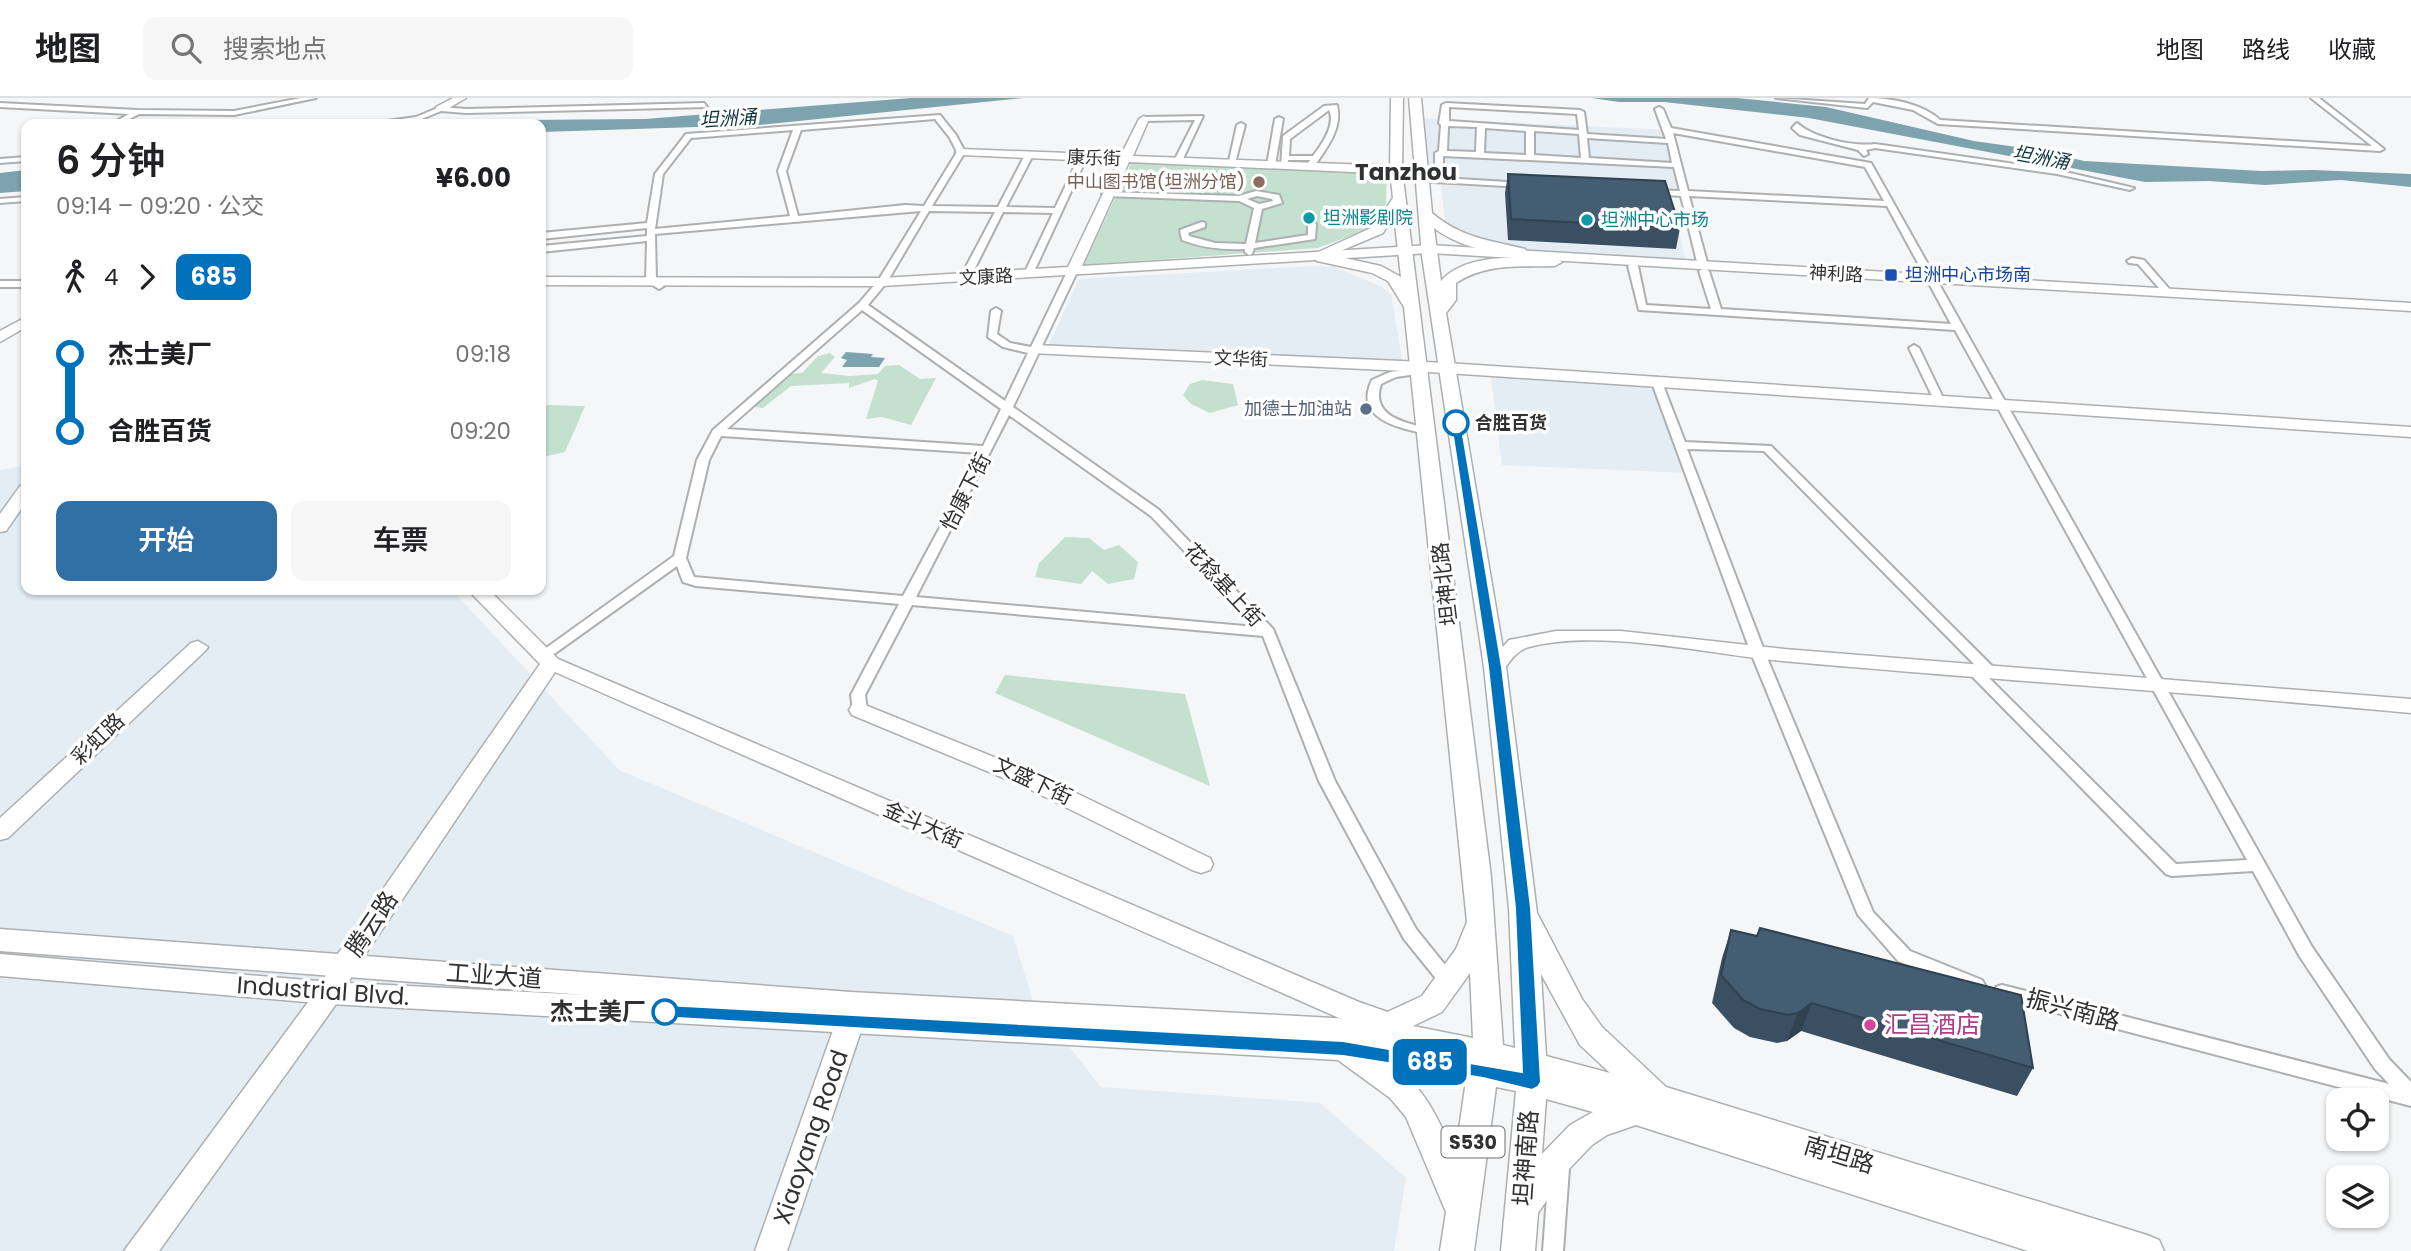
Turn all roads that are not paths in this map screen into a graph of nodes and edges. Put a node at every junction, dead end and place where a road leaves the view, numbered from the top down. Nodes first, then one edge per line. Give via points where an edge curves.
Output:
1 (312, 98) edge
2 (461, 98) edge
3 (1397, 98) edge
4 (1415, 98) edge
5 (1780, 98) edge
6 (2315, 98) edge
7 (1872, 99) edge
8 (705, 103) edge
9 (0, 105) edge
10 (440, 108) junction
11 (1659, 109) dead end
12 (137, 112) junction
13 (234, 113) junction
14 (124, 119) edge
15 (229, 119) edge
16 (417, 119) edge
17 (1144, 119) joint
18 (1279, 119) dead end
19 (1443, 123) junction
20 (1241, 125) dead end
21 (1481, 125) junction
22 (1797, 125) dead end
23 (798, 128) junction
24 (1530, 128) junction
25 (1583, 134) junction
26 (1668, 135) junction
27 (1861, 148) junction
28 (961, 152) junction
29 (1443, 153) junction
30 (1029, 155) junction
31 (1479, 155) junction
32 (1083, 157) junction
33 (1530, 158) junction
34 (21, 159) edge
35 (1125, 159) junction
36 (1585, 160) junction
37 (0, 161) edge
38 (1178, 161) junction
39 (1313, 162) junction
40 (1231, 163) junction
41 (1280, 163) junction
42 (1868, 164) junction
43 (1675, 165) junction
44 (1395, 170) junction
45 (1419, 179) junction
46 (1439, 180) junction
47 (1534, 185) edge
48 (2130, 188) dead end
49 (1642, 191) edge
50 (1106, 194) junction
51 (1683, 194) junction
52 (1399, 198) junction
53 (21, 199) edge
54 (1240, 199) junction
55 (0, 201) edge
56 (1891, 204) junction
57 (1258, 207) junction
58 (930, 208) junction
59 (1001, 209) junction
60 (1058, 211) junction
61 (1423, 213) junction
62 (796, 219) junction
63 (1312, 224) dead end
64 (1202, 225) dead end
65 (651, 232) junction
66 (546, 236) edge
67 (1251, 244) junction
68 (546, 248) edge
69 (1406, 253) junction
70 (1429, 253) junction
71 (1320, 257) junction
72 (1248, 260) junction
73 (1558, 260) junction
74 (2132, 261) dead end
75 (1633, 266) junction
76 (1703, 269) junction
77 (1029, 274) junction
78 (1071, 274) junction
79 (965, 278) junction
80 (546, 281) edge
81 (1933, 282) junction
82 (0, 284) edge
83 (21, 284) edge
84 (655, 284) junction
85 (880, 285) junction
86 (546, 286) edge
87 (2168, 293) junction
88 (862, 305) junction
89 (2411, 307) edge
90 (1413, 308) junction
91 (996, 311) dead end
92 (1717, 312) junction
93 (2411, 314) edge
94 (1439, 318) junction
95 (21, 324) edge
96 (1958, 327) junction
97 (0, 338) edge
98 (1914, 348) dead end
99 (1035, 350) junction
100 (1447, 368) junction
101 (1420, 369) junction
102 (1656, 380) junction
103 (1939, 400) junction
104 (2000, 405) junction
105 (1007, 411) junction
106 (1427, 431) junction
107 (717, 432) junction
108 (2411, 432) edge
109 (1679, 445) junction
110 (987, 450) junction
111 (21, 497) edge
112 (0, 527) edge
113 (680, 558) junction
114 (483, 595) edge
115 (909, 603) junction
116 (1268, 632) junction
117 (198, 647) dead end
118 (1758, 653) junction
119 (546, 660) junction
120 (1495, 667) junction
121 (1980, 669) junction
122 (2156, 682) junction
123 (2411, 706) edge
124 (860, 710) joint
125 (0, 832) edge
126 (1201, 864) dead end
127 (2258, 865) junction
128 (1523, 908) junction
129 (1481, 919) junction
130 (0, 940) edge
131 (0, 965) edge
132 (344, 965) junction
133 (1448, 981) junction
134 (330, 993) junction
135 (850, 1022) junction
136 (1381, 1029) junction
137 (1343, 1048) junction
138 (1486, 1062) junction
139 (1531, 1073) junction
140 (2411, 1096) edge
141 (1648, 1105) junction
142 (1561, 1156) junction
143 (1522, 1208) junction
144 (1463, 1214) junction
145 (140, 1251) edge
146 (771, 1251) edge
147 (1457, 1251) edge
148 (1518, 1251) edge
149 (1553, 1251) edge
150 (2077, 1251) edge
151 (2147, 1251) edge

1 - 13 street
2 - 10 street
3 - 44 main road, 坦神北路 / S530
4 - 45 main road, 坦神北路 / S530
5 - 7 street via 1867,106
6 - 7 street via 2380,149 1938,122 1931,114
8 - 10 street
9 - 12 street
10 - 16 street
11 - 26 street
12 - 13 street
12 - 14 street
13 - 15 street
17 - 35 street
17 - 38 street via 1200,118
18 - 41 street
19 - 21 street
19 - 25 street via 1446,106 1580,112
19 - 29 street
20 - 40 street
21 - 24 street
21 - 31 street
22 - 27 street via 1809,135
23 - 28 street via 937,117
23 - 62 street via 782,171
23 - 65 street via 689,136 659,174
24 - 25 street
24 - 33 street
25 - 26 street
25 - 36 street
26 - 42 street
26 - 43 street
27 - 42 street
27 - 48 street via 1875,146 2057,172
28 - 30 street, 康乐街
28 - 58 street
29 - 31 street
29 - 46 street via 1439,153
30 - 32 street, 康乐街
30 - 59 street
31 - 33 street
32 - 35 street, 康乐街
32 - 60 street
33 - 36 street
34 - 37 street
35 - 38 street, 康乐街
35 - 50 street
36 - 43 street
38 - 40 street, 康乐街
39 - 41 street, 康乐街
39 - 41 street via 1337,120 1334,107 1286,138
39 - 44 street, 康乐街
40 - 41 street, 康乐街
42 - 56 street
43 - 51 street
44 - 52 main road, 坦神北路 / S530
45 - 46 street
45 - 61 main road, 坦神北路 / S530
46 - 47 street
49 - 51 street
50 - 54 street
50 - 78 street
51 - 56 street
51 - 76 street
52 - 69 main road, 坦神北路 / S530
52 - 71 main road via 1378,230
53 - 55 street
54 - 57 street
54 - 57 street via 1256,193 1276,197 1278,203
56 - 81 street
57 - 67 street
58 - 59 street
58 - 62 street
58 - 85 street
59 - 60 street
59 - 79 street
60 - 77 street
61 - 70 main road, 坦神北路 / S530
61 - 73 main road via 1458,240
62 - 65 street
63 - 67 street via 1312,237
64 - 67 street via 1183,232 1185,238 1213,246
65 - 66 street
65 - 68 street
65 - 84 street
67 - 72 street
69 - 70 street
69 - 71 street
69 - 90 main road, 坦神北路 / S530
70 - 73 street
70 - 94 main road, 坦神北路 / S530
71 - 72 street, 文康路
71 - 78 street
71 - 90 main road via 1376,269 1394,278
72 - 78 street, 文康路
73 - 75 street
73 - 76 street
73 - 94 main road via 1463,269 1448,281 1448,300
74 - 87 street via 2141,262
75 - 76 street
75 - 92 street via 1642,307
76 - 81 street
76 - 92 street
77 - 78 street, 文康路
77 - 79 street, 文康路
78 - 85 street
78 - 99 street, 怡康下街
79 - 85 street, 文康路
80 - 84 street, 文康路
81 - 87 street
81 - 93 street
81 - 96 street
82 - 83 street
84 - 85 street, 文康路
84 - 86 street
85 - 88 street
87 - 89 street
88 - 105 street, 花稔基上街
88 - 107 street
90 - 101 main road, 坦神北路 / S530
91 - 99 street via 992,335 1008,347
92 - 96 street
94 - 100 main road, 坦神北路 / S530
95 - 97 street
96 - 104 street
98 - 103 street
99 - 101 street, 文华街
99 - 105 street, 怡康下街
100 - 101 street, 文华街
100 - 102 street, 文华街
100 - 120 main road, 坦神北路 / S530
101 - 106 main road, 坦神北路 / S530
101 - 106 street via 1384,377 1373,387 1373,403 1385,417
102 - 103 street, 文华街
102 - 109 street, 振兴南路
103 - 104 street, 文华街
104 - 108 street, 文华街
104 - 122 street
105 - 110 street, 怡康下街
105 - 116 street, 花稔基上街 via 1155,513
106 - 129 main road, 坦神北路 / S530
107 - 110 street
107 - 113 street via 703,460
109 - 118 street, 振兴南路
109 - 121 street via 1767,448
110 - 115 street, 怡康下街
111 - 112 street
113 - 115 street via 688,579 696,582
113 - 119 street
114 - 119 street, 金斗大街
115 - 116 street
115 - 124 street, 怡康下街 via 858,695
116 - 133 street, 花稔基上街 via 1327,781 1410,934
117 - 125 street, 彩虹路
118 - 120 street via 1601,637 1551,638 1512,646
118 - 121 street
118 - 140 street, 振兴南路 via 1866,915 1905,956 1966,982
119 - 132 street, 腾云路
119 - 136 street, 金斗大街 via 1349,1010
120 - 128 main road, 坦神北路 / S530
121 - 122 street
121 - 127 street via 2172,870
122 - 123 street
122 - 127 street
124 - 126 street, 文盛下街 via 943,740 1099,811
127 - 140 street via 2313,962 2382,1063
128 - 139 main road, 坦神北路 / S530
128 - 141 main road via 1571,1006
129 - 133 main road via 1468,953
129 - 138 main road, 坦神北路 / S530
130 - 132 main road, 工业大道
131 - 134 main road, Industrial Blvd.
132 - 134 street, 腾云路
132 - 136 main road, 工业大道 via 851,1004
133 - 136 main road via 1432,1004
134 - 135 main road, Industrial Blvd.
134 - 145 street, 腾云路
135 - 137 main road, Industrial Blvd.
135 - 146 street, Xiaoyang Road
136 - 138 main road, 工业大道
137 - 138 main road, Industrial Blvd.
137 - 144 main road via 1401,1089 1418,1109
138 - 139 main road, 南坦路
138 - 144 main road, S530
139 - 141 main road, 南坦路
139 - 143 main road, 坦神南路 / S530
141 - 142 main road via 1584,1131
141 - 150 main road, 南坦路
141 - 151 main road, 南坦路
142 - 143 main road
142 - 149 street
143 - 148 main road, 坦神南路 / S530
144 - 147 main road, S530

